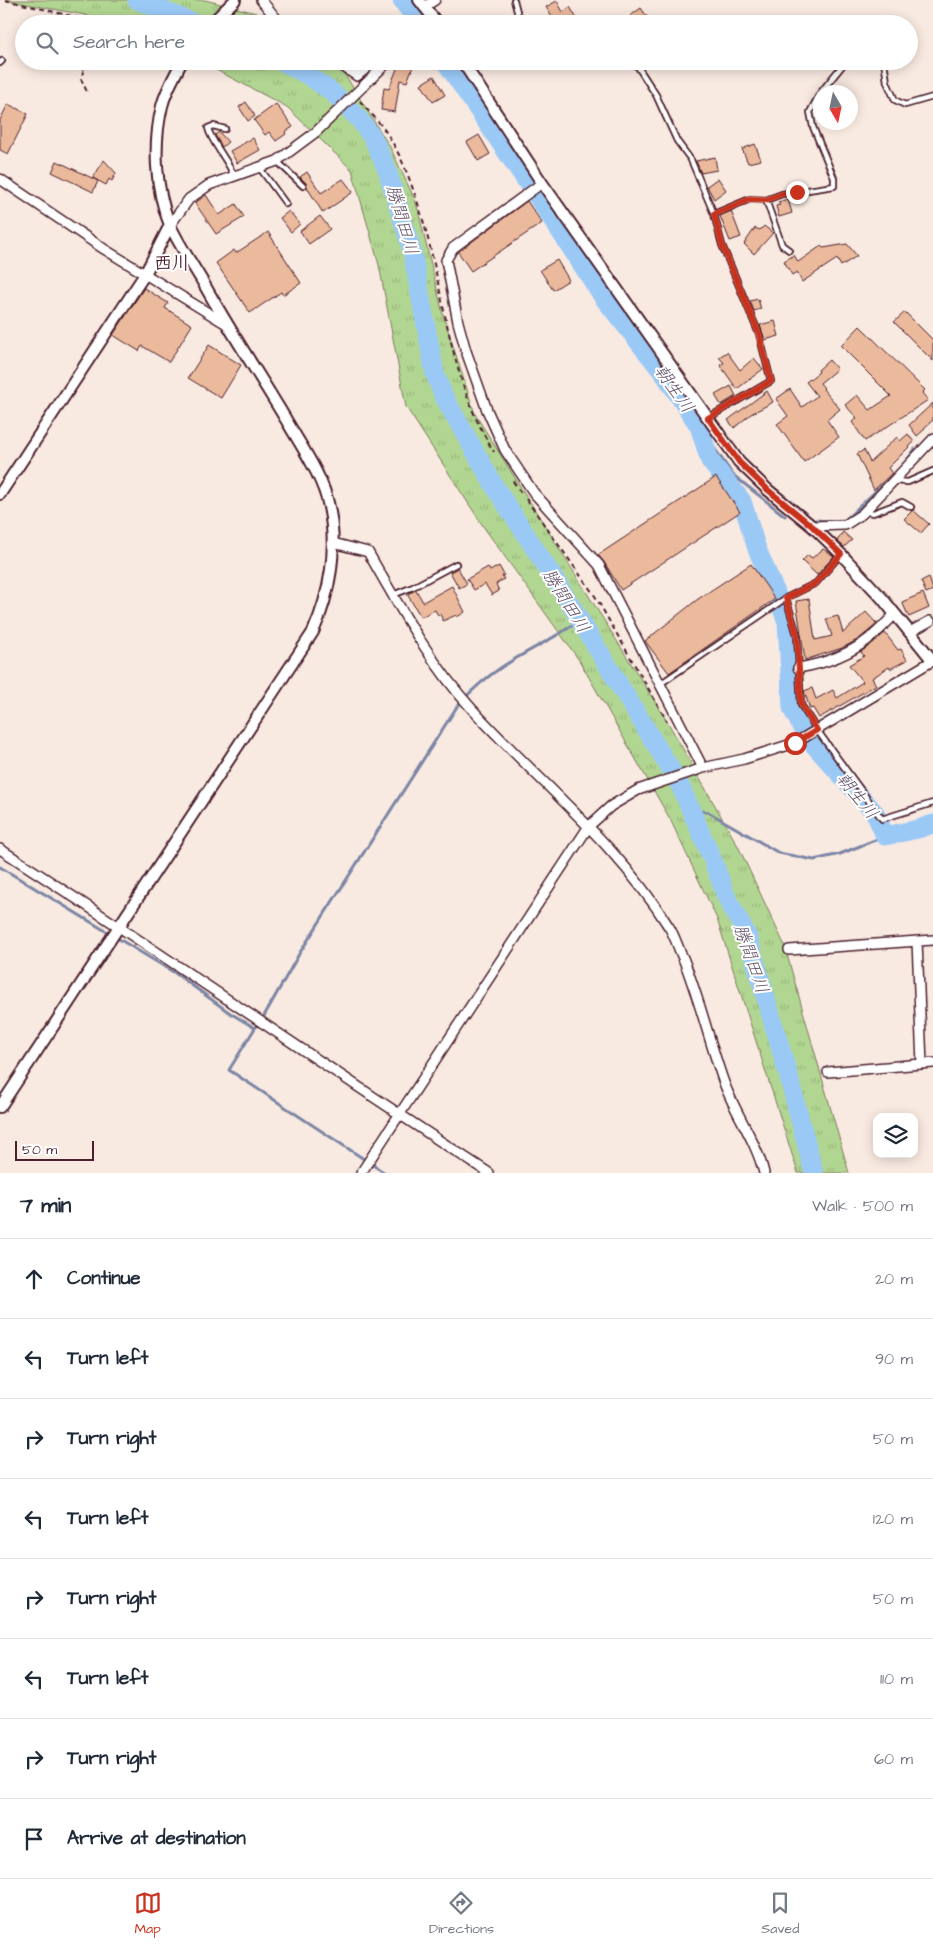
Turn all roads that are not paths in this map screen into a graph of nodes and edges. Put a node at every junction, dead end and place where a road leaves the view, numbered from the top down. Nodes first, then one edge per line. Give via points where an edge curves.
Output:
1 (236, 0) edge
2 (261, 0) edge
3 (435, 0) edge
4 (514, 0) edge
5 (422, 3) edge
6 (220, 15) edge
7 (274, 15) edge
8 (429, 15) edge
9 (518, 15) edge
10 (178, 70) edge
11 (348, 70) edge
12 (364, 70) edge
13 (380, 70) edge
14 (468, 70) edge
15 (640, 70) edge
16 (839, 70) edge
17 (885, 70) edge
18 (827, 85) edge
19 (933, 97) edge
20 (813, 107) edge
21 (813, 127) edge
22 (225, 128) dead end
23 (814, 130) edge
24 (276, 161) junction
25 (259, 168) junction
26 (234, 176) junction
27 (0, 179) edge
28 (542, 183) junction
29 (303, 186) dead end
30 (766, 200) junction
31 (286, 204) dead end
32 (714, 214) junction
33 (170, 225) junction
34 (789, 250) dead end
35 (145, 274) junction
36 (228, 326) junction
37 (708, 418) junction
38 (933, 438) edge
39 (933, 471) edge
40 (893, 481) junction
41 (0, 494) edge
42 (911, 507) dead end
43 (865, 511) junction
44 (812, 526) junction
45 (333, 543) junction
46 (841, 554) junction
47 (456, 564) dead end
48 (393, 595) junction
49 (786, 598) junction
50 (896, 614) junction
51 (930, 621) dead end
52 (910, 632) junction
53 (932, 661) edge
54 (798, 668) junction
55 (660, 684) junction
56 (817, 730) junction
57 (703, 768) junction
58 (933, 803) edge
59 (589, 826) junction
60 (0, 849) edge
61 (118, 929) junction
62 (933, 940) edge
63 (917, 941) junction
64 (789, 950) dead end
65 (933, 1063) edge
66 (922, 1064) junction
67 (828, 1072) dead end
68 (0, 1107) edge
69 (399, 1115) junction
70 (361, 1173) edge
71 (489, 1173) edge
72 (764, 1173) edge

1 - 6 street
2 - 7 street
3 - 5 street
4 - 9 lane
5 - 8 street
10 - 33 street via 163,105 158,128 158,173
11 - 12 street via 357,76
13 - 24 street via 316,132
14 - 28 street
15 - 32 lane via 656,95 677,142 691,160
16 - 18 lane
17 - 19 lane via 895,100 905,105
20 - 21 lane via 810,112
22 - 26 lane via 208,128
23 - 30 lane via 834,178 834,186 782,194
24 - 25 street
24 - 29 lane
25 - 26 street
25 - 31 lane
26 - 33 street via 209,185 189,199
27 - 35 street
28 - 37 street
28 - 55 street via 453,248 446,260 458,322 505,450 534,493 599,565
30 - 32 lane via 750,199
30 - 34 lane via 782,244
32 - 37 lane via 722,245 759,334 771,381
33 - 35 street
33 - 36 street
35 - 36 street
35 - 41 street
36 - 45 street via 323,486 330,508
37 - 44 street via 739,462
38 - 40 street
39 - 40 lane via 908,482
40 - 43 street
42 - 43 lane via 902,502 873,513
43 - 44 street via 845,526
44 - 46 street
45 - 48 street via 368,552
45 - 61 street via 323,611 313,632
46 - 49 lane via 816,583
46 - 50 street
47 - 48 lane
48 - 59 street via 442,671 471,708
49 - 54 lane via 797,635
49 - 55 lane
50 - 52 street
50 - 54 street via 852,650
51 - 52 street
52 - 53 street
53 - 56 street
54 - 56 lane via 801,705
55 - 57 street
56 - 57 street via 795,743
56 - 58 lane via 882,819
57 - 59 street via 646,787 610,806
59 - 69 street
59 - 72 street via 640,886 670,928 690,976 724,1082 761,1159
60 - 61 street
61 - 68 street
61 - 69 street
62 - 63 street
63 - 64 street
63 - 66 street
65 - 66 street
66 - 67 street
69 - 70 street
69 - 71 street

